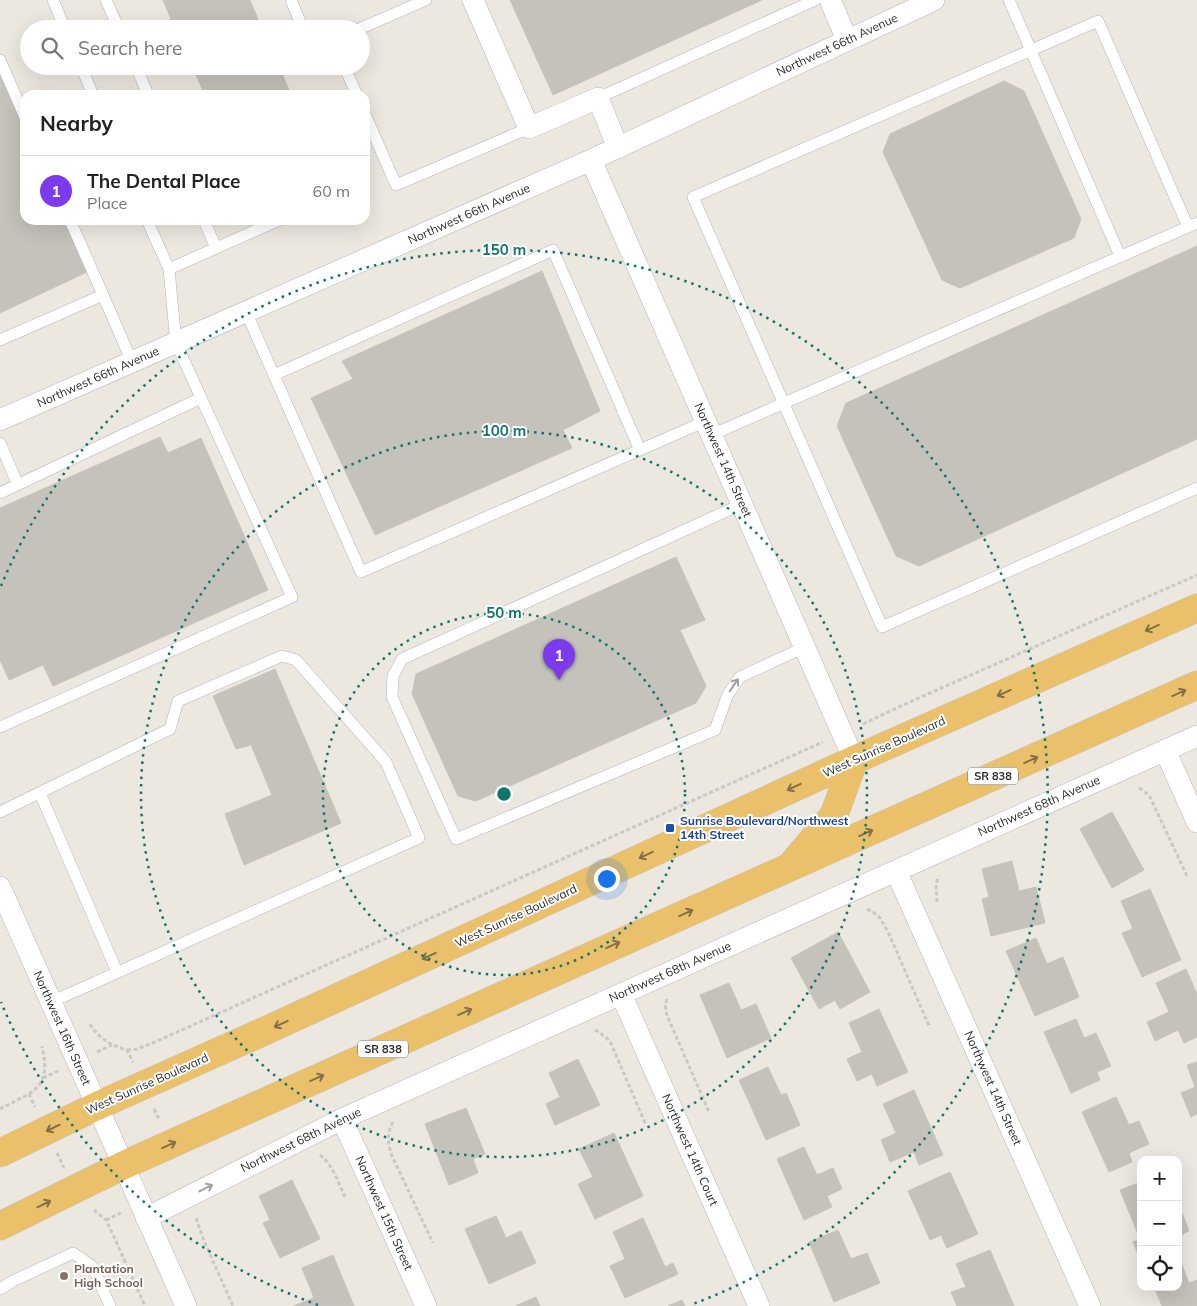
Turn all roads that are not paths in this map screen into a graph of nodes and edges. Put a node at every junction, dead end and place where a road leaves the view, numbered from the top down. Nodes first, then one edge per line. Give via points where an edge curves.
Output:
1 (52, 0) edge
2 (106, 0) edge
3 (291, 0) edge
4 (426, 0) edge
5 (473, 0) edge
6 (815, 0) edge
7 (830, 0) edge
8 (934, 0) edge
9 (1010, 0) edge
10 (61, 20) edge
11 (115, 20) edge
12 (299, 20) edge
13 (370, 24) edge
14 (847, 40) junction
15 (1031, 50) junction
16 (0, 60) edge
17 (85, 75) edge
18 (140, 75) edge
19 (348, 75) edge
20 (91, 90) edge
21 (146, 90) edge
22 (355, 90) edge
23 (598, 98) junction
24 (20, 106) edge
25 (370, 125) edge
26 (529, 128) junction
27 (618, 148) junction
28 (591, 160) junction
29 (72, 225) edge
30 (149, 225) edge
31 (206, 225) edge
32 (268, 225) edge
33 (1192, 225) edge
34 (216, 248) junction
35 (1120, 256) junction
36 (169, 269) junction
37 (103, 295) junction
38 (246, 312) junction
39 (0, 340) edge
40 (176, 343) junction
41 (132, 362) junction
42 (274, 375) junction
43 (202, 398) junction
44 (784, 403) junction
45 (0, 420) edge
46 (709, 428) junction
47 (0, 443) edge
48 (640, 450) junction
49 (18, 485) junction
50 (1197, 488) edge
51 (0, 493) edge
52 (742, 504) junction
53 (1197, 608) edge
54 (805, 647) junction
55 (1197, 685) edge
56 (0, 727) edge
57 (1197, 736) edge
58 (1165, 750) junction
59 (854, 760) junction
60 (40, 793) junction
61 (0, 812) edge
62 (1197, 822) edge
63 (790, 867) junction
64 (896, 871) junction
65 (0, 887) edge
66 (117, 972) junction
67 (621, 994) junction
68 (51, 1002) junction
69 (97, 1106) junction
70 (342, 1120) junction
71 (0, 1153) edge
72 (124, 1165) junction
73 (146, 1218) junction
74 (0, 1226) edge
75 (0, 1289) edge
76 (110, 1306) edge
77 (186, 1306) edge
78 (426, 1306) edge
79 (760, 1306) edge
80 (1090, 1306) edge

1 - 10 lane
2 - 11 lane
3 - 12 lane
4 - 13 lane
5 - 26 street
6 - 23 lane
7 - 14 street
8 - 14 street, Northwest 66th Avenue
9 - 15 lane
14 - 27 street, Northwest 66th Avenue
15 - 33 lane via 1098,21
15 - 35 lane
15 - 44 lane via 693,197
16 - 24 lane
17 - 20 lane
18 - 21 lane
19 - 22 lane
23 - 26 street
23 - 27 street
25 - 26 lane via 396,185
27 - 28 street, Northwest 66th Avenue
28 - 38 street, Northwest 66th Avenue
28 - 46 street, Northwest 14th Street
29 - 37 lane
30 - 36 lane
31 - 34 lane
32 - 34 lane
33 - 35 lane
34 - 36 lane
35 - 44 lane
36 - 40 lane
37 - 39 lane
37 - 41 lane
38 - 40 street, Northwest 66th Avenue
38 - 42 lane
40 - 41 street, Northwest 66th Avenue
40 - 43 lane
41 - 45 street, Northwest 66th Avenue
42 - 48 lane via 361,572
42 - 48 lane via 552,250
43 - 49 lane
43 - 56 lane via 292,597
44 - 46 lane
44 - 50 lane via 882,627
46 - 48 lane
46 - 52 street, Northwest 14th Street
47 - 49 lane
49 - 51 lane
52 - 54 street, Northwest 14th Street
52 -> 54 lane via 402,659 393,676 392,697 456,839 715,730 728,694 740,677
53 -> 59 highway, West Sunrise Boulevard
54 - 59 street, Northwest 14th Street
63 -> 55 highway, SR 838
57 - 58 street, Northwest 68th Avenue
58 - 62 street
58 - 64 street, Northwest 68th Avenue
59 - 63 highway via 834,815
59 -> 69 highway, West Sunrise Boulevard
60 - 61 lane
60 - 66 lane
60 - 66 lane via 170,729 178,701 282,656 296,660 390,770 419,838
72 -> 63 highway, SR 838
64 - 67 street, Northwest 68th Avenue
64 - 80 street, Northwest 14th Street
65 - 68 street, Northwest 16th Street
66 - 68 lane
67 - 70 street, Northwest 68th Avenue
67 - 79 street, Northwest 14th Court
68 - 69 street, Northwest 16th Street
69 -> 71 highway, West Sunrise Boulevard
69 - 72 street, Northwest 16th Street
73 -> 70 street, Northwest 68th Avenue
70 - 78 street, Northwest 15th Street
72 - 73 street, Northwest 16th Street
74 -> 72 highway, SR 838
73 - 77 street, Northwest 16th Street
75 - 76 lane via 73,1253 93,1267

